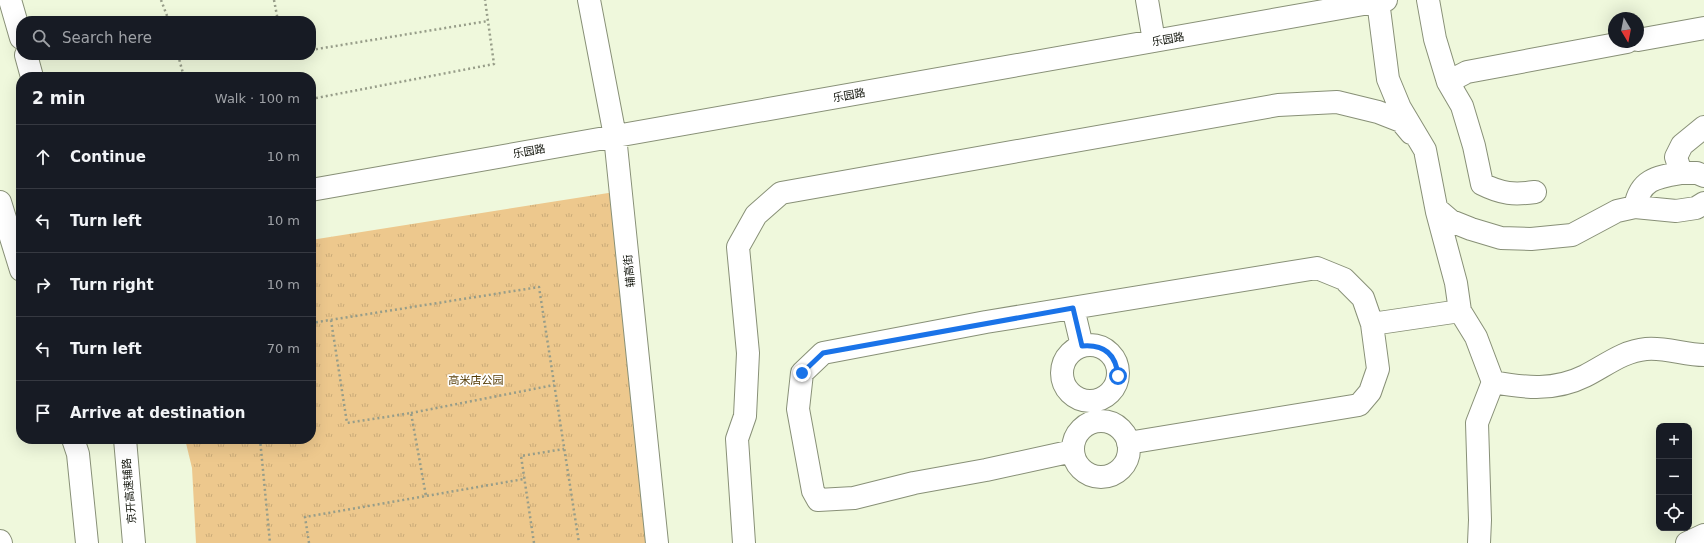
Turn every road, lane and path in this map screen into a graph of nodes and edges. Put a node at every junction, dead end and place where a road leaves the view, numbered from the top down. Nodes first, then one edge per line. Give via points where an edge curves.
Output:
1 (10, 0) edge
2 (161, 0) edge
3 (274, 0) edge
4 (485, 0) edge
5 (589, 0) edge
6 (1147, 0) edge
7 (1428, 0) edge
8 (1382, 1) edge
9 (167, 16) edge
10 (277, 16) edge
11 (16, 21) edge
12 (488, 21) junction
13 (1704, 28) edge
14 (1644, 39) edge
15 (1154, 41) junction
16 (1608, 46) edge
17 (316, 49) edge
18 (27, 60) edge
19 (179, 60) edge
20 (31, 72) edge
21 (183, 72) edge
22 (1448, 82) junction
23 (316, 98) edge
24 (1704, 127) edge
25 (615, 136) junction
26 (1425, 150) junction
27 (1681, 174) junction
28 (1704, 176) edge
29 (316, 189) edge
30 (1535, 192) dead end
31 (0, 202) edge
32 (1704, 203) edge
33 (1635, 207) junction
34 (1437, 208) junction
35 (16, 254) edge
36 (1073, 308) junction
37 (1460, 310) junction
38 (331, 320) junction
39 (316, 322) edge
40 (1372, 324) junction
41 (1082, 346) junction
42 (1704, 355) edge
43 (1493, 382) junction
44 (554, 385) junction
45 (1097, 411) junction
46 (411, 412) junction
47 (1128, 443) junction
48 (75, 444) edge
49 (125, 444) edge
50 (260, 444) edge
51 (564, 449) junction
52 (1073, 451) junction
53 (524, 479) junction
54 (426, 496) junction
55 (1704, 535) edge
56 (87, 543) edge
57 (134, 543) edge
58 (270, 543) edge
59 (309, 543) edge
60 (534, 543) edge
61 (579, 543) edge
62 (657, 543) edge
63 (744, 543) edge
64 (1479, 543) edge
65 (1687, 543) edge

1 - 11 main road
2 - 9 path
3 - 10 path
4 - 12 path
5 - 25 main road, 辅高街
6 - 15 main road
7 - 22 main road via 1435,39
8 - 15 main road, 乐园路
8 - 26 main road via 1388,80 1400,108
12 - 17 path
12 - 23 path via 494,64
13 - 14 main road
15 - 25 main road, 乐园路
16 - 22 main road via 1467,72
18 - 20 main road
19 - 21 path
22 - 30 main road via 1462,106 1482,184 1497,192
24 - 27 main road via 1682,145 1676,157
25 - 29 main road, 乐园路
25 - 62 main road, 辅高街
26 - 34 main road
26 - 63 main road via 1401,121 1378,112 1337,102 1278,105 780,193 756,214 738,247 748,353 745,416 737,439
27 - 28 main road via 1697,173
27 - 33 main road via 1654,178 1644,185 1637,195
31 - 35 main road
32 - 33 main road via 1696,208 1676,211
33 - 34 main road via 1617,211 1572,235 1531,239 1501,238 1471,229 1451,221
34 - 37 main road via 1456,283
36 - 40 main road via 1317,268 1344,279 1363,298
36 - 41 main road
36 - 52 main road via 823,353 802,373 798,409 813,491 818,500 854,498 914,483
37 - 40 main road
37 - 43 main road via 1476,337
38 - 39 path
38 - 44 path via 539,287
38 - 46 path via 347,423
40 - 47 main road via 1378,370 1370,392 1359,405
41 - 45 main road via 1073,351 1062,366 1064,385 1069,392
41 - 45 main road via 1100,347 1114,359 1117,367 1116,384 1103,398
42 - 43 main road via 1646,349 1624,355 1585,376 1563,384 1520,387
43 - 64 main road via 1477,423
44 - 46 path
44 - 51 path
45 - 47 main road via 1125,434
45 - 52 main road via 1089,424 1078,433
46 - 54 path
47 - 52 main road via 1129,452 1124,464 1115,473 1106,477 1088,474 1080,468
48 - 56 main road via 78,454
49 - 57 main road, 京开高速辅路
50 - 58 path
51 - 53 path via 521,456
51 - 61 path
53 - 54 path
53 - 60 path
54 - 59 path via 305,517
55 - 65 main road

